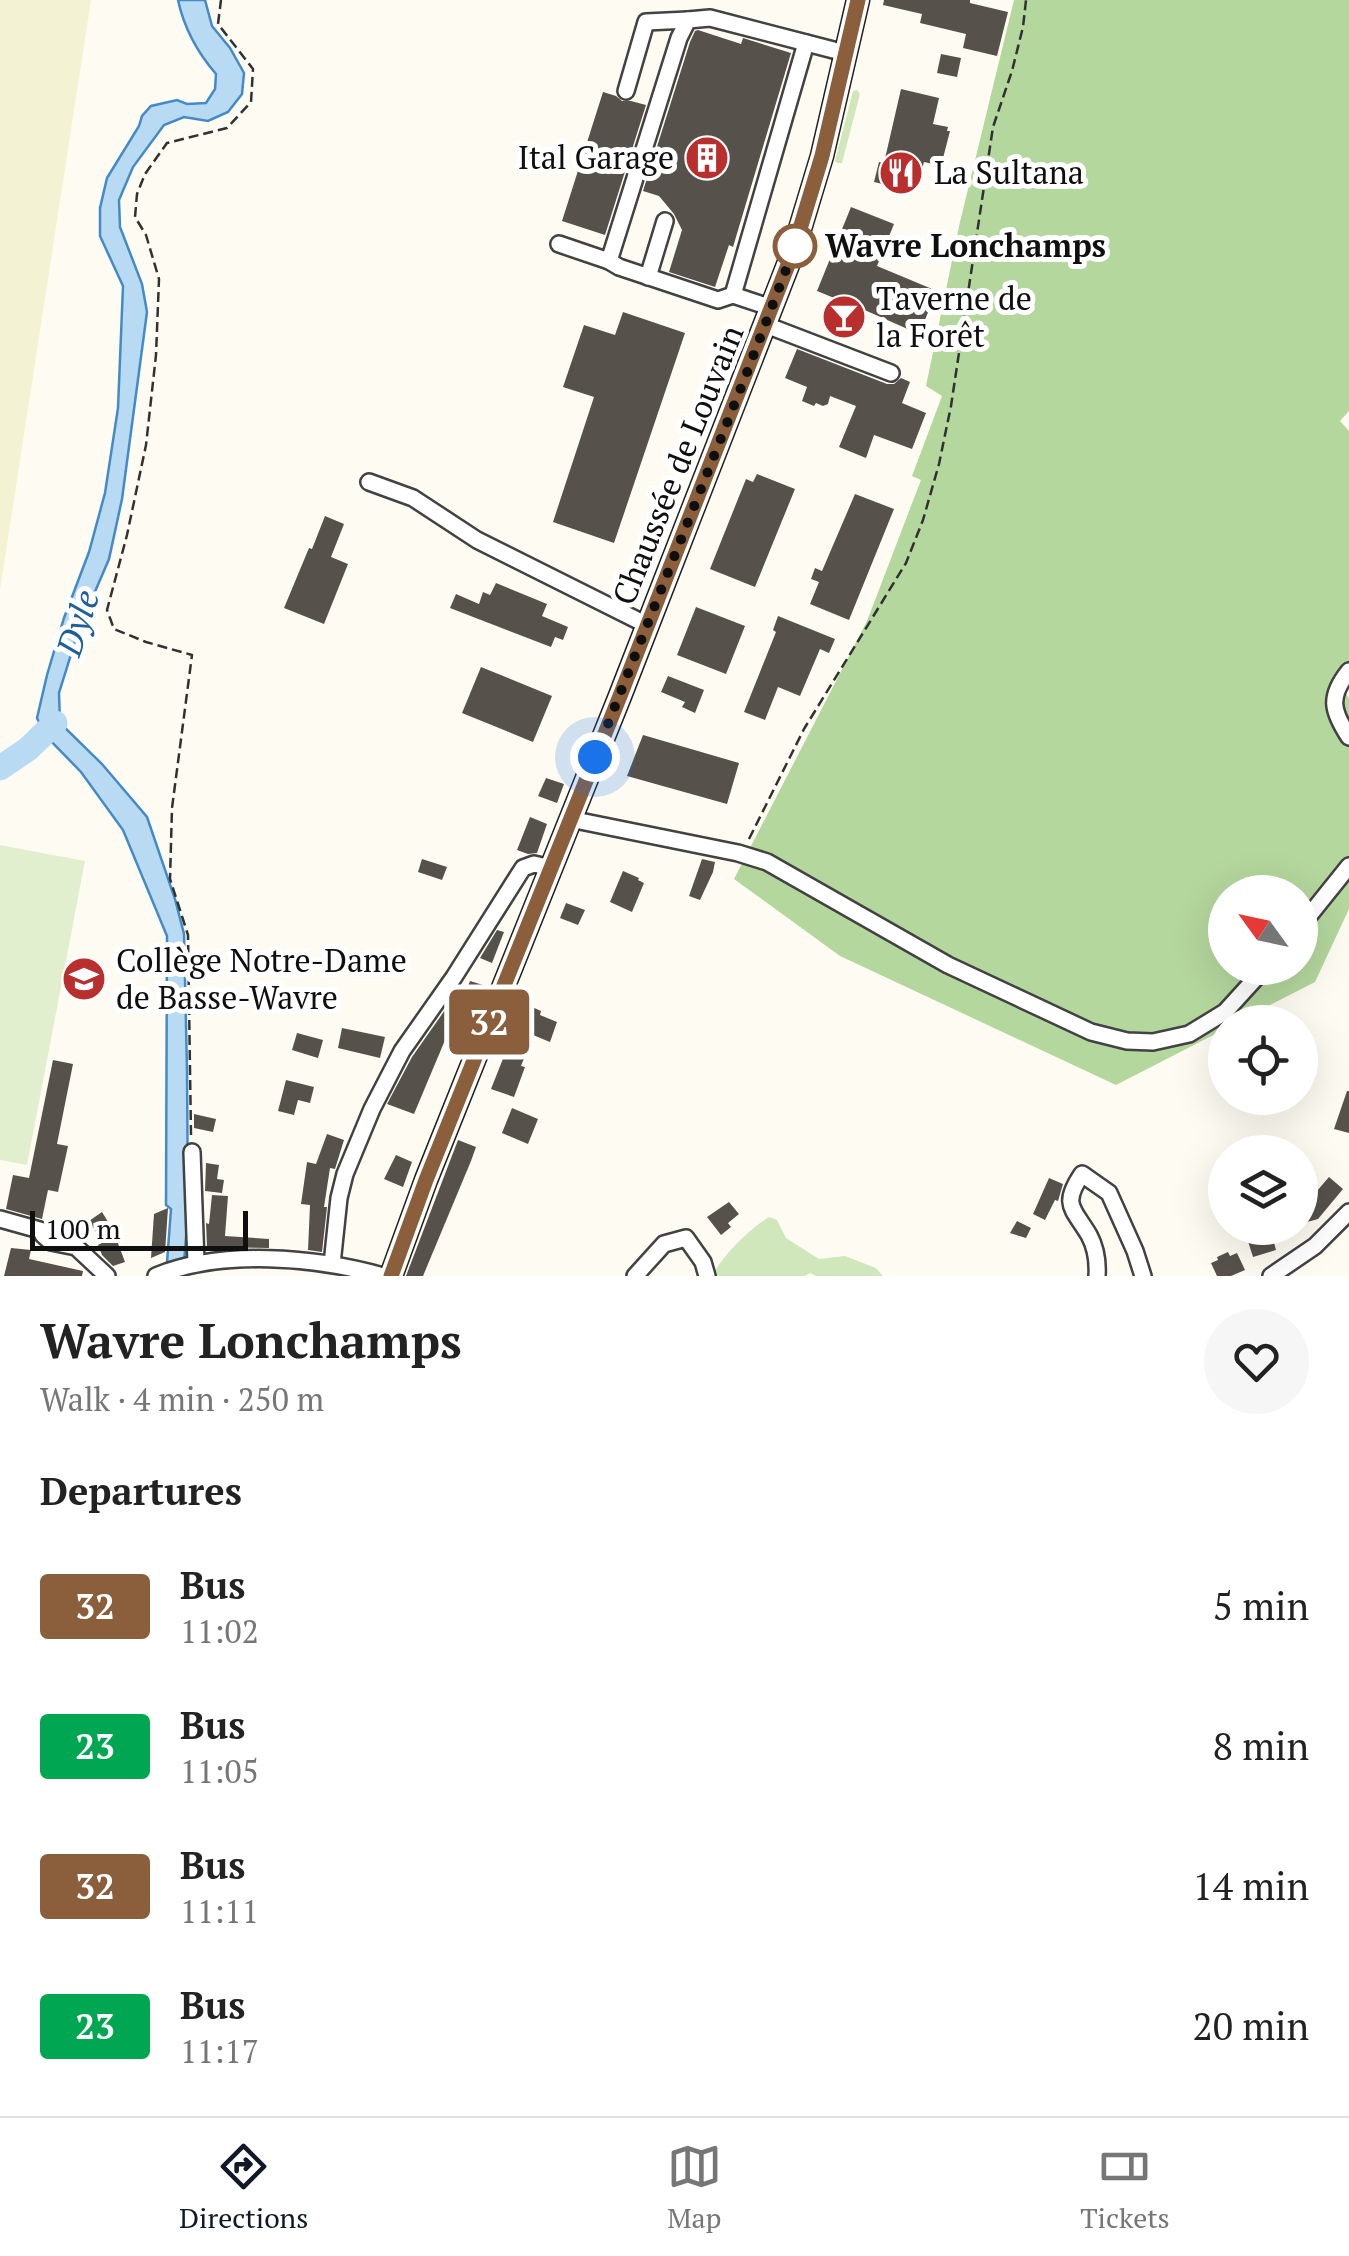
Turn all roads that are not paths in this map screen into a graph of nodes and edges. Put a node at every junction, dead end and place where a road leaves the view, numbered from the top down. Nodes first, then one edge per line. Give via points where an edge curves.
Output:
1 (858, 0) edge
2 (688, 20) junction
3 (806, 43) junction
4 (846, 54) junction
5 (626, 91) dead end
6 (664, 221) dead end
7 (559, 244) dead end
8 (609, 261) junction
9 (648, 276) junction
10 (733, 295) junction
11 (769, 316) junction
12 (891, 372) dead end
13 (369, 482) dead end
14 (648, 625) junction
15 (1349, 671) edge
16 (1349, 737) edge
17 (570, 818) junction
18 (1349, 866) edge
19 (551, 868) junction
20 (1318, 905) edge
21 (1250, 985) edge
22 (192, 1152) road end
23 (1349, 1212) edge
24 (0, 1219) edge
25 (332, 1264) junction
26 (191, 1267) edge
27 (159, 1275) edge
28 (107, 1276) edge
29 (387, 1276) edge
30 (635, 1276) edge
31 (707, 1276) edge
32 (1097, 1276) edge
33 (1143, 1276) edge
34 (1271, 1276) edge

1 - 4 main road, Chaussée de Louvain
2 - 3 street via 710,18
2 - 5 street via 646,22
2 - 8 street
3 - 4 street
3 - 10 street
4 - 11 main road, Chaussée de Louvain via 822,156
6 - 9 street
7 - 8 street
8 - 9 street
9 - 10 street via 718,300
10 - 11 street
11 - 12 street
11 - 14 main road, Chaussée de Louvain
13 - 14 street via 412,498 477,540
14 - 17 main road, Chaussée de Louvain
15 - 16 street via 1334,697 1335,716
17 - 19 main road, Chaussée de Louvain
17 - 21 street via 767,862 948,966 1127,1042 1189,1034 1225,1012
18 - 20 street
19 - 25 street via 523,868 402,1051 345,1174
19 - 29 main road, Chaussée de Louvain
22 - 26 street
23 - 34 street
24 - 28 street via 76,1247
25 - 26 street via 246,1258
25 - 29 street
26 - 27 street
30 - 31 street via 664,1244 686,1238
32 - 33 street via 1096,1250 1071,1203 1082,1174 1110,1193

